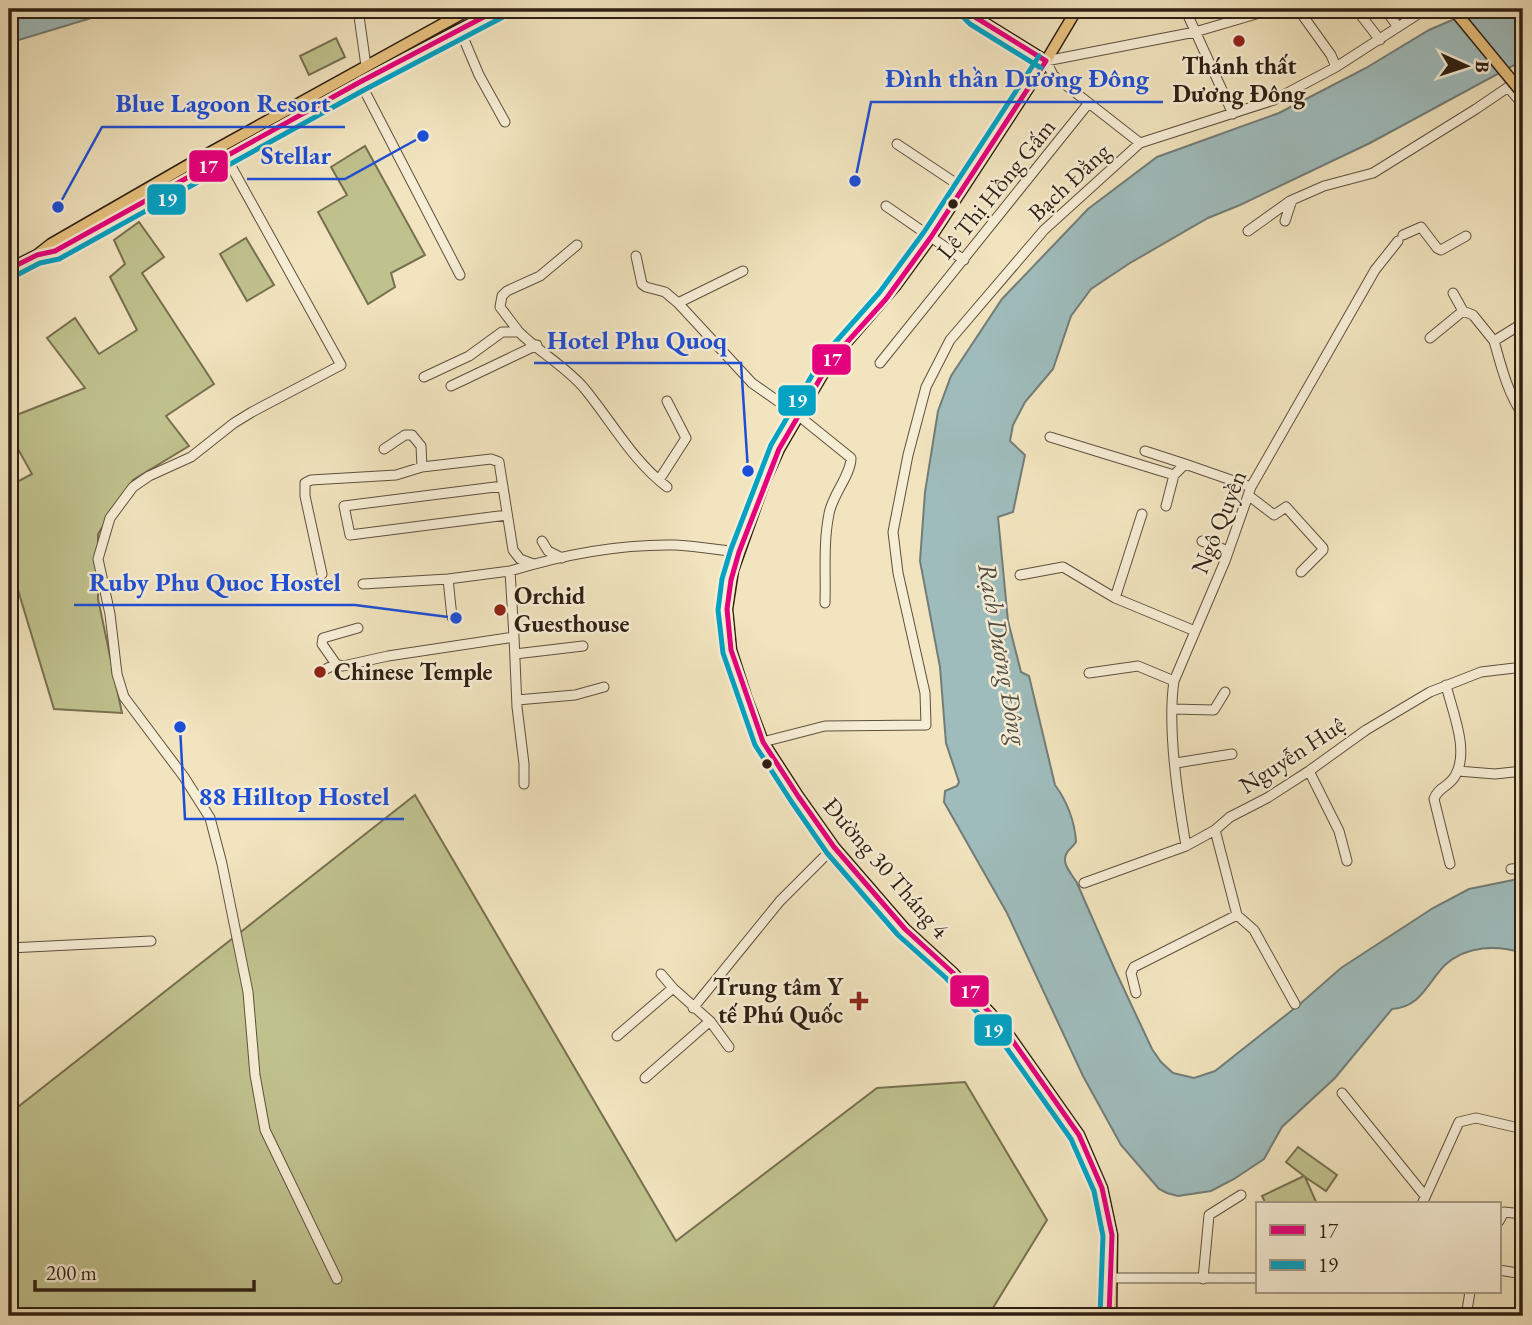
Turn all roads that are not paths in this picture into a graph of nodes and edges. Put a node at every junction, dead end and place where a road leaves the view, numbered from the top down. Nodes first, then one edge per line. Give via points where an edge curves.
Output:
1 (358, 9) edge
2 (470, 9) edge
3 (499, 9) edge
4 (967, 9) edge
5 (1077, 9) edge
6 (1185, 9) edge
7 (1273, 9) edge
8 (1298, 9) edge
9 (1356, 9) edge
10 (1385, 9) edge
11 (1426, 9) edge
12 (1453, 9) edge
13 (453, 18) junction
14 (1398, 27) junction
15 (460, 30) junction
16 (1195, 32) junction
17 (1380, 40) junction
18 (1046, 61) junction
19 (1336, 67) junction
20 (368, 71) junction
21 (1523, 79) edge
22 (360, 82) junction
23 (1508, 87) junction
24 (1523, 94) edge
25 (1088, 104) junction
26 (1523, 105) edge
27 (1233, 114) junction
28 (505, 122) dead end
29 (1140, 143) junction
30 (897, 144) dead end
31 (226, 158) junction
32 (964, 188) junction
33 (159, 189) junction
34 (1292, 200) junction
35 (886, 206) dead end
36 (1286, 221) dead end
37 (1248, 231) dead end
38 (1466, 236) dead end
39 (931, 237) junction
40 (577, 245) dead end
41 (636, 256) dead end
42 (964, 260) junction
43 (9, 270) edge
44 (743, 271) dead end
45 (460, 275) dead end
46 (1453, 293) dead end
47 (678, 303) junction
48 (1463, 311) junction
49 (1523, 323) edge
50 (519, 332) junction
51 (1430, 338) dead end
52 (1494, 341) junction
53 (537, 345) junction
54 (880, 363) dead end
55 (424, 377) dead end
56 (451, 386) dead end
57 (667, 401) dead end
58 (1523, 415) edge
59 (799, 416) junction
60 (1050, 437) dead end
61 (384, 449) dead end
62 (1145, 451) dead end
63 (1185, 464) junction
64 (422, 467) junction
65 (1174, 475) junction
66 (503, 486) junction
67 (1249, 491) junction
68 (1166, 506) dead end
69 (1142, 514) dead end
70 (507, 515) junction
71 (542, 541) dead end
72 (1202, 541) dead end
73 (1228, 551) junction
74 (739, 552) junction
75 (562, 558) junction
76 (533, 564) junction
77 (510, 571) junction
78 (1301, 572) dead end
79 (322, 574) dead end
80 (1020, 575) dead end
81 (448, 579) junction
82 (363, 584) dead end
83 (1115, 598) junction
84 (825, 603) dead end
85 (452, 617) dead end
86 (358, 628) dead end
87 (1195, 631) junction
88 (514, 637) junction
89 (583, 646) dead end
90 (514, 654) junction
91 (337, 664) junction
92 (1523, 667) edge
93 (322, 671) dead end
94 (1089, 673) dead end
95 (1174, 681) junction
96 (1446, 685) junction
97 (604, 687) dead end
98 (1225, 692) dead end
99 (517, 700) junction
100 (1172, 709) junction
101 (763, 742) junction
102 (1232, 754) dead end
103 (1176, 764) junction
104 (1309, 771) junction
105 (1458, 771) junction
106 (1523, 772) edge
107 (524, 784) dead end
108 (1215, 830) junction
109 (1186, 846) junction
110 (834, 847) junction
111 (1347, 861) dead end
112 (1451, 864) dead end
113 (1523, 868) edge
114 (1511, 869) dead end
115 (1084, 883) dead end
116 (1237, 915) junction
117 (151, 941) dead end
118 (9, 948) edge
119 (661, 974) dead end
120 (673, 988) junction
121 (1136, 993) dead end
122 (1295, 1004) dead end
123 (693, 1008) junction
124 (710, 1021) junction
125 (617, 1036) dead end
126 (729, 1047) dead end
127 (645, 1078) dead end
128 (1342, 1093) dead end
129 (1523, 1129) edge
130 (1241, 1195) dead end
131 (1424, 1200) edge
132 (1523, 1214) edge
133 (1500, 1219) edge
134 (1500, 1270) edge
135 (1523, 1274) edge
136 (1111, 1278) junction
137 (1256, 1278) edge
138 (337, 1279) dead end
139 (1203, 1279) junction
140 (1470, 1294) edge
141 (1110, 1315) edge
142 (1466, 1316) edge

1 - 20 street
2 - 13 main road
3 - 15 main road
4 - 18 main road
5 - 18 main road, Đường 30 Tháng 4
6 - 16 street
7 - 16 street
8 - 19 street
9 - 17 street
10 - 14 street
11 - 14 street, Bạch Đằng
12 - 24 main road, bridge
13 - 15 main road
13 - 20 main road
14 - 17 street, Bạch Đằng
15 - 20 main road
15 - 28 street
16 - 18 street
16 - 27 street
17 - 19 street, Bạch Đằng
18 - 25 street via 1053,75
18 - 32 main road, Đường 30 Tháng 4
19 - 27 street, Bạch Đằng via 1274,100
20 - 22 main road
20 - 33 main road via 202,157
21 - 23 street
22 - 31 main road
22 - 45 street
23 - 26 street
23 - 34 street via 1373,173
25 - 29 street
25 - 42 street, Lê Thị Hồng Gấm
27 - 29 street, Bạch Đằng
29 - 101 street, Bạch Đằng via 1044,230 950,340 926,387 893,532 925,694 926,725 825,726
30 - 32 street
31 - 33 main road
31 - 138 street via 341,365 252,412 191,457 133,487 110,519 98,559 124,697 210,818 248,992 265,1130
32 - 39 main road, Đường 30 Tháng 4
33 - 43 main road
34 - 36 street
34 - 37 street
35 - 39 street
38 - 67 street, Ngô Quyền via 1441,250 1420,227 1400,238 1376,270
39 - 42 street
39 - 59 main road, Đường 30 Tháng 4 via 886,299 831,360
40 - 50 street via 540,276 502,296 500,307
41 - 47 street via 642,284 665,292
42 - 54 street, Lê Thị Hồng Gấm
44 - 47 street
46 - 48 street
47 - 59 street via 752,383
48 - 51 street
48 - 52 street via 1474,315
49 - 52 street
50 - 53 street
50 - 55 street via 502,332 469,356
52 - 58 street
53 - 56 street
53 - 57 street via 582,386 621,440 663,484 686,438
59 - 74 main road, Đường 30 Tháng 4 via 765,480
59 - 84 street via 851,458 829,513
60 - 65 street
61 - 64 street via 412,435 421,446
62 - 63 street
63 - 65 street
63 - 67 street
64 - 66 street via 491,459 499,462
64 - 79 street via 396,475 305,483
65 - 68 street
66 - 70 street
66 - 70 street via 344,506 351,535
67 - 73 street, Ngô Quyền
67 - 78 street via 1274,515 1286,506 1323,548
69 - 83 street
70 - 76 street via 513,551
71 - 75 street via 548,551
72 - 73 street
73 - 87 street, Ngô Quyền
74 - 75 street via 675,545
74 - 101 main road, Đường 30 Tháng 4 via 728,599 731,650
75 - 76 street
76 - 77 street
77 - 81 street
77 - 88 street
80 - 83 street via 1063,567
81 - 82 street
81 - 85 street
83 - 87 street
86 - 91 street via 323,638 322,644
87 - 95 street, Ngô Quyền
88 - 90 street
88 - 91 street
89 - 90 street
90 - 99 street
91 - 93 street
92 - 96 street, Nguyễn Huệ via 1481,671
94 - 95 street via 1138,666
95 - 100 street, Ngô Quyền
96 - 104 street, Nguyễn Huệ via 1366,730
96 - 105 street via 1461,755
97 - 99 street via 575,695
98 - 100 street via 1214,710
99 - 107 street
100 - 103 street, Ngô Quyền
101 - 110 main road, Đường 30 Tháng 4
102 - 103 street
103 - 109 street, Ngô Quyền
104 - 108 street, Nguyễn Huệ
104 - 111 street via 1339,831
105 - 106 street
105 - 112 street via 1434,799
108 - 109 street, Nguyễn Huệ
108 - 116 street
109 - 115 street, Nguyễn Huệ
110 - 123 street via 780,901
110 - 136 main road, Đường 30 Tháng 4 via 905,929 1003,1027 1079,1135 1102,1188 1112,1235
113 - 114 street
116 - 121 street via 1134,967
116 - 122 street via 1254,930
117 - 118 street
119 - 120 street
120 - 123 street
120 - 125 street
123 - 124 street
124 - 126 street
124 - 127 street
128 - 131 street
129 - 131 street via 1476,1118 1459,1122
130 - 139 street via 1209,1215
132 - 133 street via 1504,1212
134 - 135 street
136 - 139 street
136 - 141 main road, Đường 30 Tháng 4
137 - 139 street
140 - 142 street

